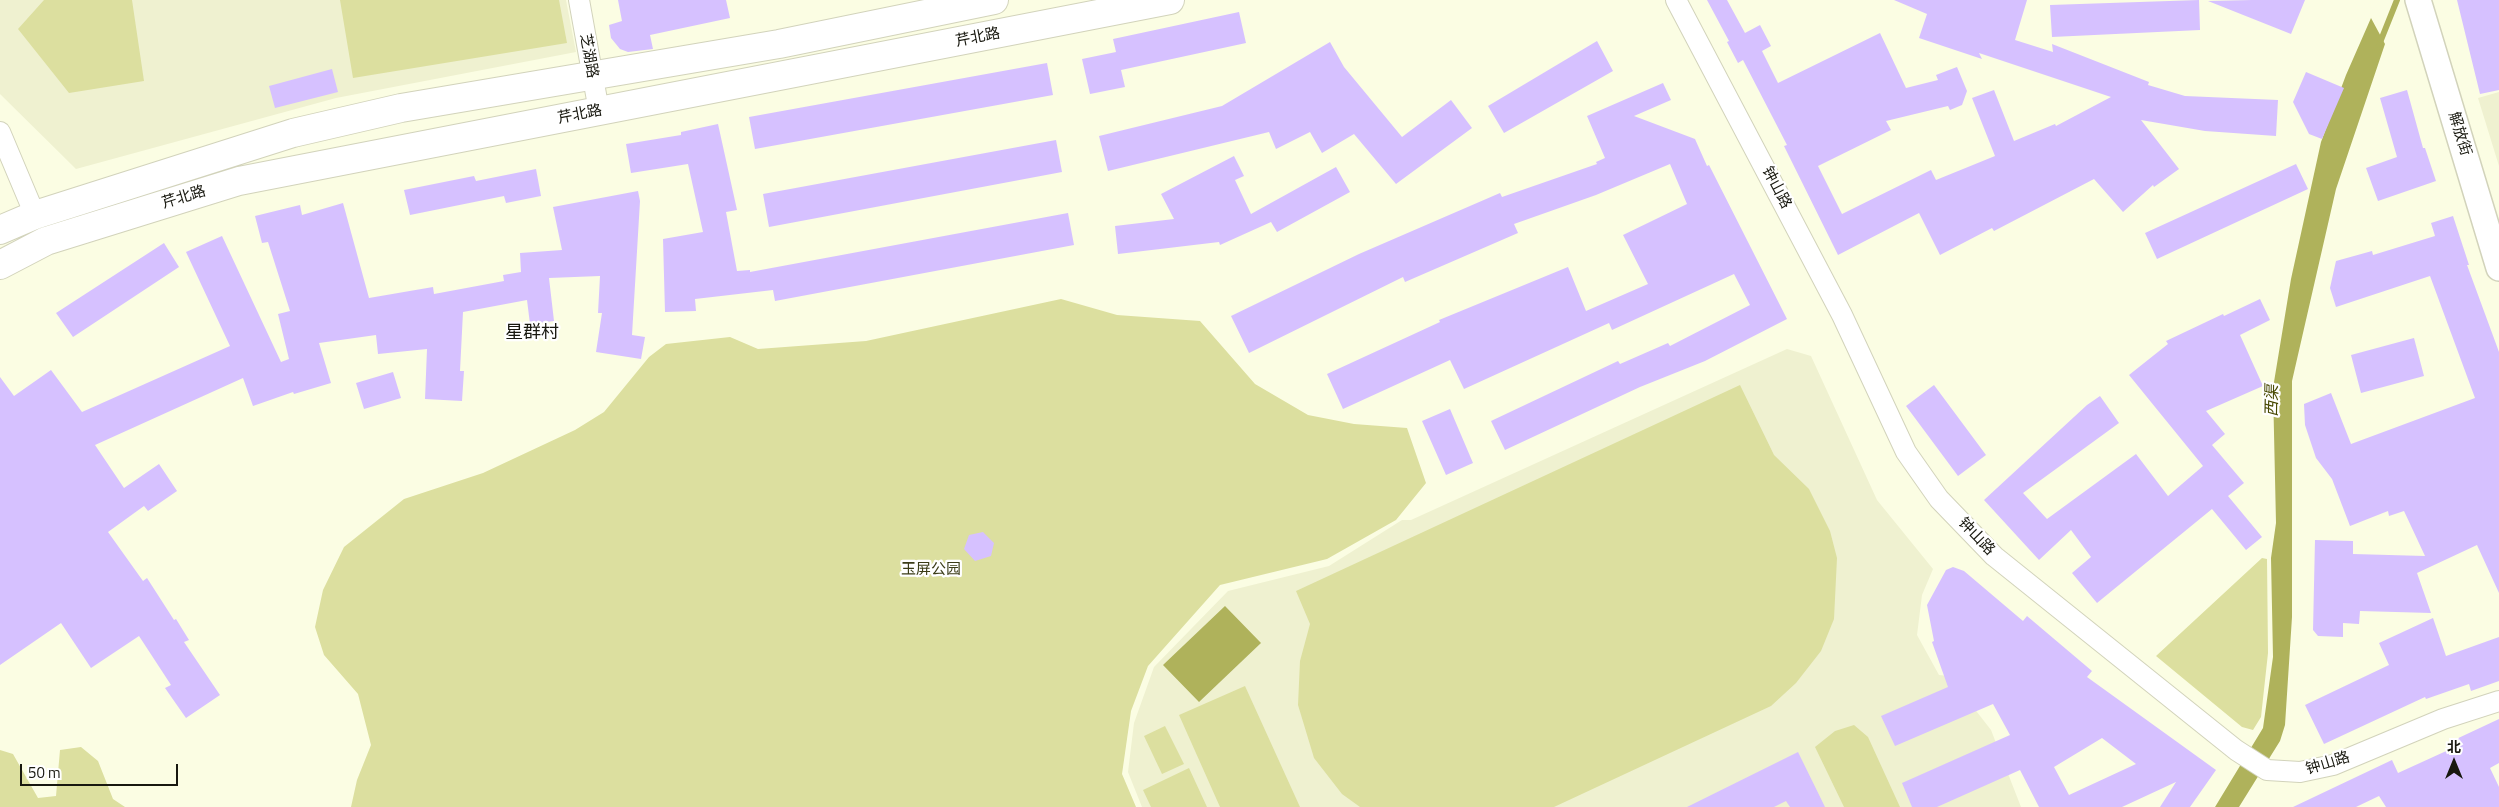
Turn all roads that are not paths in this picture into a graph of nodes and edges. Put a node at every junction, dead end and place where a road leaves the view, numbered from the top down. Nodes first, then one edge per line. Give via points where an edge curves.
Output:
1 (579, 0) edge
2 (994, 0) edge
3 (1170, 0) edge
4 (1676, 0) edge
5 (2422, 3) edge
6 (591, 76) junction
7 (599, 111) junction
8 (0, 132) edge
9 (35, 214) junction
10 (0, 230) edge
11 (46, 241) junction
12 (0, 265) edge
13 (2499, 268) edge
14 (2499, 701) edge

1 - 6 street, 芝湖路
2 - 6 main road, 芹北路 via 779,44
3 - 7 main road, 芹北路
4 - 14 street, 钟山路 via 1842,315 1906,452 1939,499 1994,556 2236,750 2267,770 2300,772 2333,765 2443,719
5 - 13 street, 解放街
6 - 7 street, 芝湖路
6 - 9 main road, 芹北路 via 401,108 293,134
7 - 11 main road, 芹北路 via 239,181
8 - 9 street
9 - 10 main road, 芹北路
9 - 11 street
11 - 12 main road, 芹北路

